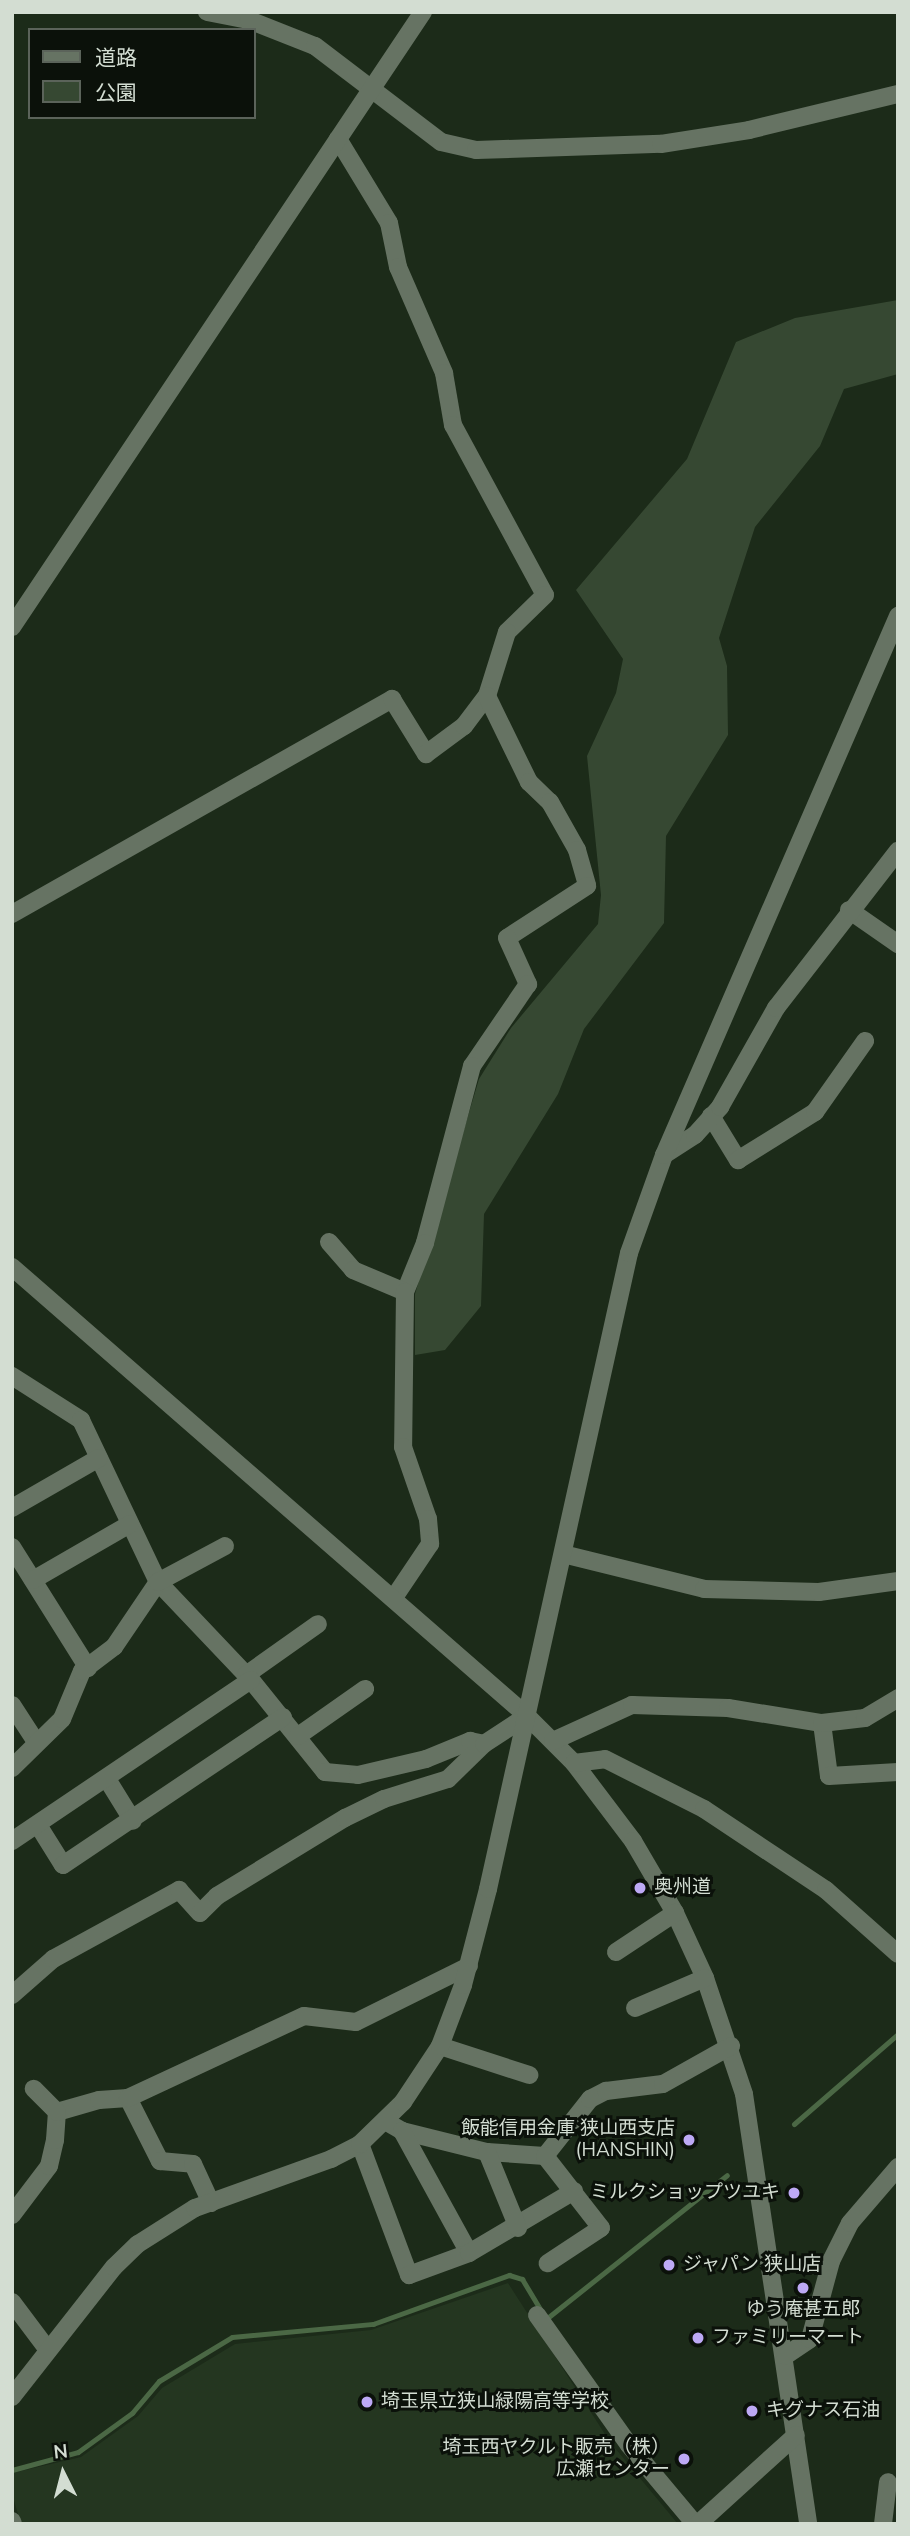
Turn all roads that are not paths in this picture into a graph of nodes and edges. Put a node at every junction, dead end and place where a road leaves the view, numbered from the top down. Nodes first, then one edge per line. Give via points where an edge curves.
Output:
1 (207, 12) edge
2 (423, 12) edge
3 (372, 91) junction
4 (898, 94) edge
5 (338, 139) junction
6 (898, 617) edge
7 (15, 619) edge
8 (487, 696) junction
9 (898, 851) edge
10 (849, 910) junction
11 (12, 914) edge
12 (898, 944) edge
13 (864, 1041) dead end
14 (711, 1116) junction
15 (664, 1154) junction
16 (329, 1242) dead end
17 (12, 1267) edge
18 (405, 1292) junction
19 (13, 1379) edge
20 (99, 1458) junction
21 (12, 1508) edge
22 (130, 1524) junction
23 (225, 1546) dead end
24 (12, 1547) edge
25 (563, 1554) junction
26 (33, 1580) junction
27 (898, 1581) edge
28 (158, 1582) junction
29 (393, 1600) junction
30 (318, 1624) dead end
31 (88, 1668) junction
32 (248, 1677) junction
33 (365, 1689) dead end
34 (898, 1698) edge
35 (12, 1705) edge
36 (527, 1716) junction
37 (283, 1717) junction
38 (822, 1723) junction
39 (298, 1736) junction
40 (553, 1741) junction
41 (36, 1742) junction
42 (484, 1744) junction
43 (573, 1763) junction
44 (12, 1768) edge
45 (898, 1772) edge
46 (107, 1779) junction
47 (133, 1821) junction
48 (38, 1825) junction
49 (12, 1841) edge
50 (675, 1913) junction
51 (616, 1952) dead end
52 (898, 1954) edge
53 (469, 1966) junction
54 (705, 1978) junction
55 (12, 1995) edge
56 (635, 2008) dead end
57 (440, 2046) junction
58 (731, 2046) junction
59 (529, 2075) dead end
60 (34, 2089) dead end
61 (128, 2098) junction
62 (57, 2112) junction
63 (385, 2121) junction
64 (402, 2131) junction
65 (360, 2144) junction
66 (487, 2152) junction
67 (545, 2156) junction
68 (898, 2167) edge
69 (574, 2191) junction
70 (211, 2203) junction
71 (12, 2215) edge
72 (518, 2228) junction
73 (469, 2253) junction
74 (548, 2263) dead end
75 (12, 2302) edge
76 (537, 2315) dead end
77 (48, 2350) junction
78 (785, 2356) junction
79 (12, 2397) edge
80 (796, 2435) junction
81 (888, 2482) dead end
82 (696, 2524) edge
83 (808, 2524) edge
84 (883, 2524) edge

1 - 3 street via 249,20 315,46
2 - 3 street
3 - 4 street via 441,142 476,150 660,144 748,130
3 - 5 street
5 - 7 street
5 - 8 street via 389,223 398,267 444,373 453,425 545,595 507,632
6 - 15 street
8 - 11 street via 464,726 426,754 392,699
8 - 18 street via 529,782 550,802 577,850 587,886 507,938 528,984 472,1066 425,1243
9 - 10 street
10 - 12 street
10 - 14 street via 776,1008
13 - 14 street via 815,1112 738,1160
14 - 15 street via 695,1135
15 - 25 street via 616,1298
16 - 18 street via 353,1270
17 - 29 street
18 - 29 street via 404,1447 428,1519 430,1544
19 - 20 street via 81,1420
20 - 21 street
20 - 22 street
22 - 26 street
22 - 28 street
23 - 28 street
24 - 26 street
25 - 27 street via 704,1589 819,1592
25 - 36 street
26 - 31 street
28 - 31 street via 114,1647
28 - 32 street
29 - 36 street
30 - 32 street
31 - 41 street via 62,1719
32 - 37 street
32 - 46 street
33 - 39 street
34 - 38 street via 864,1718
35 - 41 street
36 - 40 street
36 - 42 street
36 - 53 street
37 - 39 street
37 - 47 street
38 - 40 street via 728,1708 632,1705
38 - 45 street via 829,1776
39 - 42 street via 325,1772 358,1775 426,1759 470,1741
40 - 43 street
41 - 44 street
42 - 55 street via 448,1779 384,1799 345,1818 217,1896 200,1913 179,1889 53,1959
43 - 50 street via 633,1841
43 - 52 street via 605,1759 704,1809 826,1890
46 - 47 street
46 - 48 street
47 - 48 street via 63,1865
48 - 49 street
50 - 51 street
50 - 54 street
53 - 57 street
53 - 61 street via 356,2022 304,2016
54 - 56 street
54 - 58 street
57 - 59 street
57 - 63 street
58 - 67 street via 663,2084 606,2091 590,2099
58 - 78 street via 754,2155
60 - 62 street
61 - 62 street via 99,2099
61 - 70 street via 160,2161 193,2164
62 - 71 street via 50,2166
63 - 64 street
63 - 65 street
64 - 66 street
64 - 73 street
65 - 70 street
65 - 73 street via 409,2276
66 - 67 street
66 - 72 street
67 - 69 street
68 - 78 street via 850,2223 831,2261 810,2339
69 - 72 street
69 - 74 street via 601,2228
70 - 77 street via 138,2244
72 - 73 street
75 - 77 street
76 - 82 street via 629,2445
77 - 79 street
78 - 80 street
80 - 82 street
80 - 83 street
81 - 84 street

